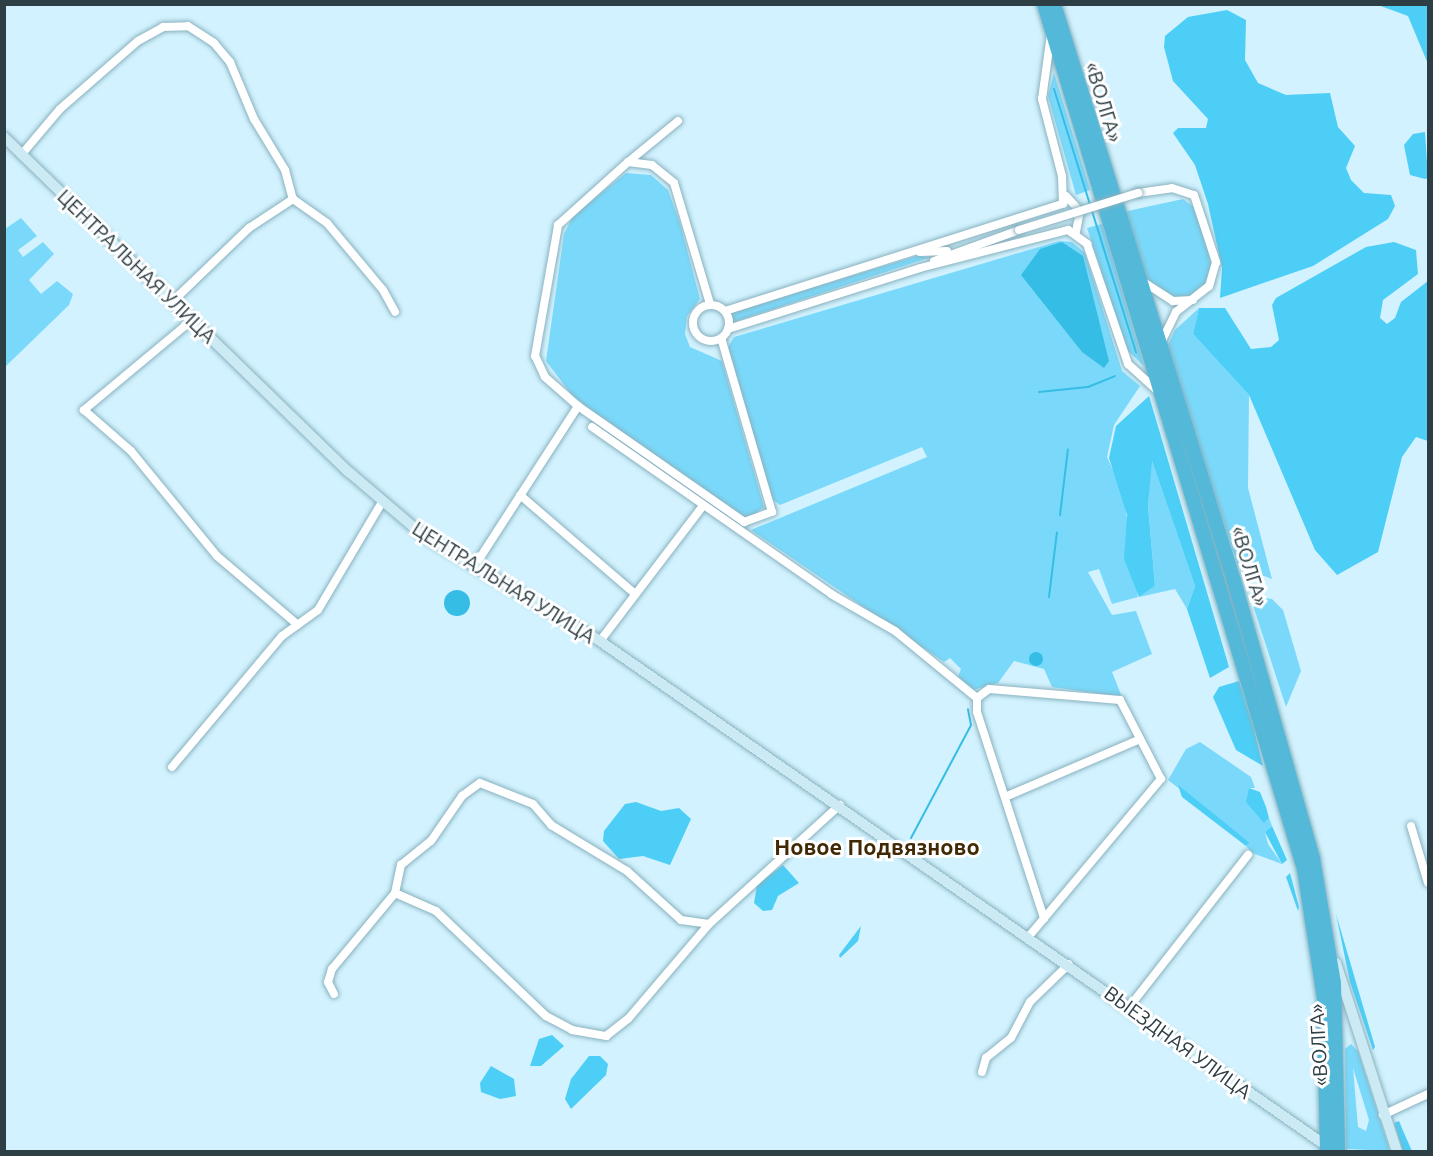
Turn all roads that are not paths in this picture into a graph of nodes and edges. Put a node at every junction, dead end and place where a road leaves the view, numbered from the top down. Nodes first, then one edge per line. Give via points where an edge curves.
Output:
1 (1044, 4) edge
2 (1054, 4) edge
3 (1052, 30) junction
4 (678, 121) dead end
5 (4, 137) edge
6 (22, 154) junction
7 (628, 162) junction
8 (1066, 196) junction
9 (293, 199) junction
10 (1076, 232) junction
11 (952, 251) junction
12 (916, 252) junction
13 (920, 268) junction
14 (1137, 278) junction
15 (1194, 300) junction
16 (172, 302) junction
17 (710, 304) junction
18 (725, 311) junction
19 (395, 312) dead end
20 (192, 320) junction
21 (728, 328) junction
22 (721, 338) junction
23 (1160, 346) junction
24 (1160, 393) junction
25 (578, 406) junction
26 (592, 427) dead end
27 (520, 495) junction
28 (382, 502) junction
29 (704, 506) junction
30 (474, 567) junction
31 (634, 593) junction
32 (298, 625) junction
33 (600, 641) junction
34 (977, 698) junction
35 (1140, 739) junction
36 (172, 767) dead end
37 (1005, 797) junction
38 (840, 805) junction
39 (1411, 826) dead end
40 (1248, 855) dead end
41 (1428, 884) edge
42 (395, 893) junction
43 (1044, 918) junction
44 (709, 924) junction
45 (1030, 936) junction
46 (1328, 937) junction
47 (1069, 963) junction
48 (334, 994) dead end
49 (1130, 1006) junction
50 (982, 1072) dead end
51 (1428, 1094) edge
52 (1383, 1115) junction
53 (1331, 1150) edge
54 (1396, 1152) edge

1 - 3 highway, «ВОЛГА»
2 - 14 highway, «ВОЛГА»
3 - 8 street via 1042,99
3 - 24 highway, «ВОЛГА»
4 - 7 street
5 - 6 main road, ЦЕНТРАЛЬНАЯ УЛИЦА
6 - 9 street via 60,109 138,41 163,27 188,26 214,43 230,63 254,119 285,170
6 - 16 main road, ЦЕНТРАЛЬНАЯ УЛИЦА
7 - 17 street via 652,165 674,183
7 - 25 street via 558,225 535,356 545,377
8 - 10 street via 1080,212
8 - 12 street via 1057,208
9 - 16 street via 249,228
9 - 19 street via 327,223 383,290
10 - 13 street via 1059,230
10 - 24 street via 1089,251 1123,354
11 - 12 street
11 - 13 street
11 - 15 street, bridge via 1138,193 1179,189 1200,202 1216,262 1212,281
12 - 18 street
13 - 21 street
14 - 15 street via 1173,301
14 - 23 highway, «ВОЛГА»
15 - 23 street via 1166,324
16 - 20 main road, ЦЕНТРАЛЬНАЯ УЛИЦА
17 - 18 street
17 - 22 street via 695,313 694,331 703,339
18 - 21 street
20 - 28 main road, ЦЕНТРАЛЬНАЯ УЛИЦА
20 - 32 street via 84,410 131,451 217,556
21 - 22 street
22 - 25 street via 772,512 744,522
23 - 46 highway, «ВОЛГА» via 1281,737
24 - 53 highway, «ВОЛГА» via 1304,869 1324,998
25 - 27 street
26 - 29 street
27 - 30 street
27 - 31 street
28 - 30 main road, ЦЕНТРАЛЬНАЯ УЛИЦА
28 - 32 street via 318,610
29 - 31 street
29 - 34 street via 888,626
30 - 33 main road, ЦЕНТРАЛЬНАЯ УЛИЦА
31 - 33 street
32 - 36 street via 271,648
33 - 38 main road, ЦЕНТРАЛЬНАЯ УЛИЦА
34 - 35 street via 989,689 1115,698 1125,706
34 - 37 street
35 - 37 street
35 - 43 street via 1161,779
37 - 43 street
38 - 44 street
38 - 45 main road, ЦЕНТРАЛЬНАЯ УЛИЦА
39 - 41 street
40 - 49 street
42 - 44 street via 436,911 546,1016 596,1036 606,1036 628,1018
42 - 44 street via 401,865 431,841 462,795 480,783 533,804 551,825 627,871 681,920
42 - 48 street via 332,969 328,982
43 - 45 street
45 - 47 main road, ВЫЕЗДНАЯ УЛИЦА
46 - 52 main road
46 - 53 highway, «ВОЛГА» via 1338,1043
47 - 49 main road, ВЫЕЗДНАЯ УЛИЦА
47 - 50 street via 1030,1002 1011,1038 986,1058
49 - 53 main road, ВЫЕЗДНАЯ УЛИЦА
51 - 52 street
52 - 54 main road

